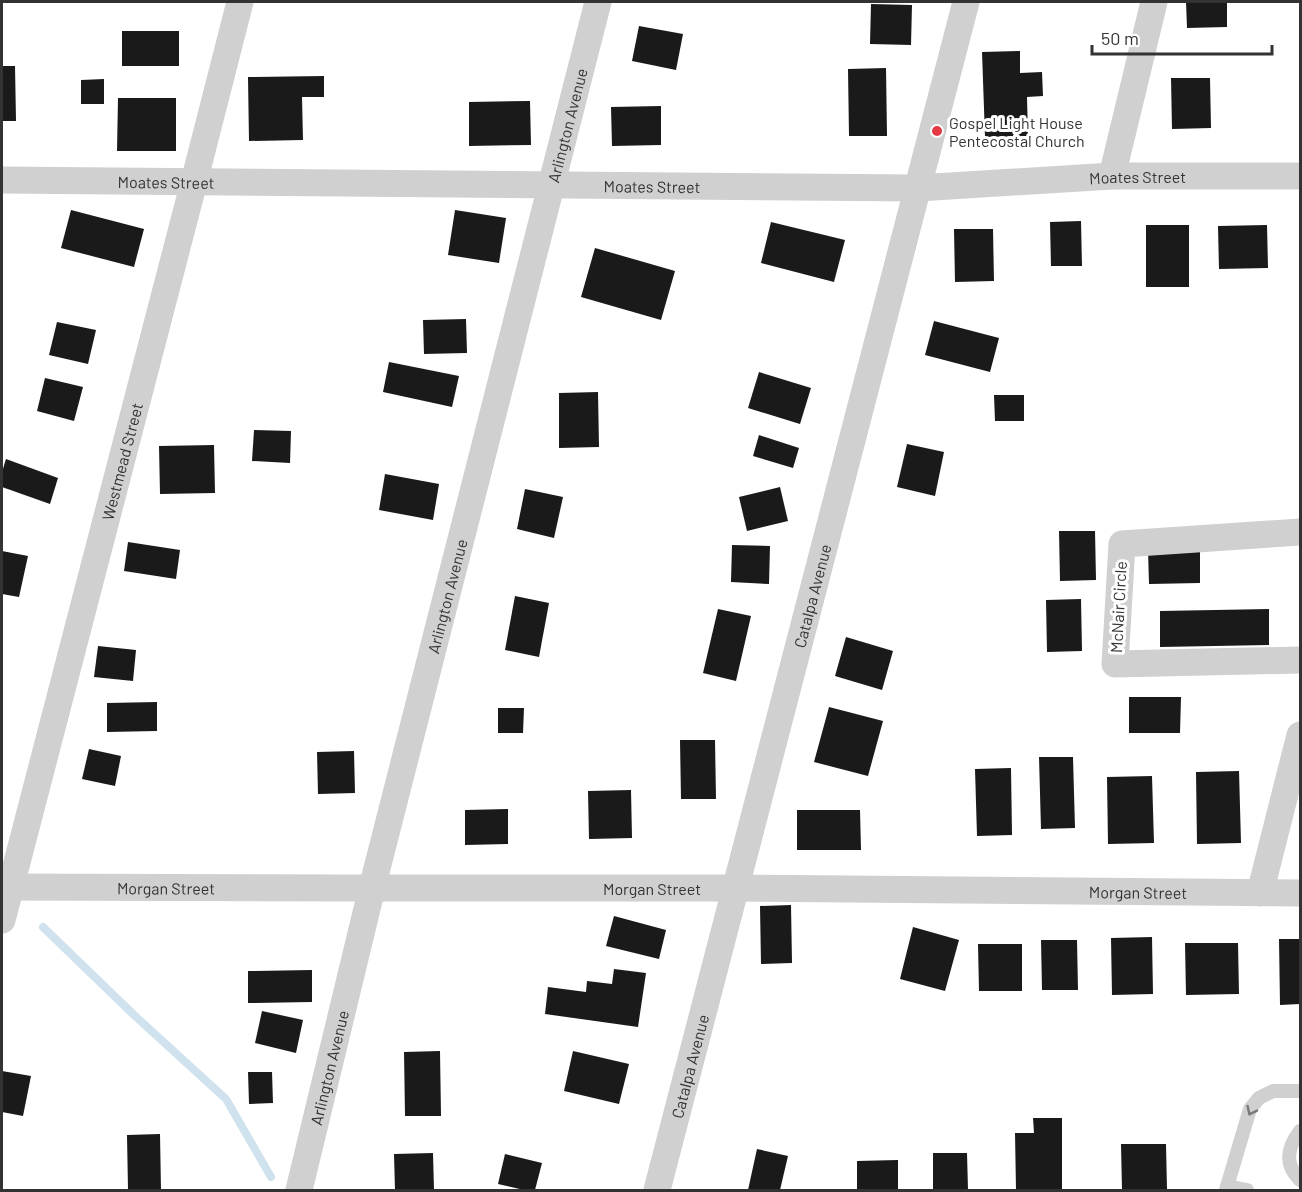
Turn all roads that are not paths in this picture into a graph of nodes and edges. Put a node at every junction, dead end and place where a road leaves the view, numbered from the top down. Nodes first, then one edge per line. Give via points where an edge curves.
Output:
1 (240, 2) edge
2 (598, 2) edge
3 (966, 2) edge
4 (1154, 2) edge
5 (1112, 176) junction
6 (1300, 176) edge
7 (2, 180) edge
8 (195, 182) junction
9 (551, 184) junction
10 (918, 188) junction
11 (1300, 532) edge
12 (1300, 660) edge
13 (1300, 735) edge
14 (6, 887) edge
15 (372, 888) junction
16 (735, 888) junction
17 (1260, 893) junction
18 (1300, 893) edge
19 (2, 920) edge
20 (1300, 1090) edge
21 (1300, 1131) edge
22 (1300, 1180) edge
23 (1226, 1188) edge
24 (299, 1191) edge
25 (657, 1191) edge
26 (1248, 1191) edge

1 - 8 street, Westmead Street
2 - 9 street, Arlington Avenue
3 - 10 street, Catalpa Avenue
4 - 5 street
5 - 6 street, Moates Street
5 - 10 street, Moates Street
7 - 8 street, Moates Street
8 - 9 street, Moates Street
8 - 14 street, Westmead Street
9 - 10 street, Moates Street
9 - 15 street, Arlington Avenue
10 - 16 street, Catalpa Avenue
11 - 12 street, McNair Circle via 1122,544 1115,664
13 - 17 street
14 - 15 street, Morgan Street
14 - 19 street, Westmead Street
15 - 16 street, Morgan Street
15 - 24 street, Arlington Avenue
16 - 17 street, Morgan Street
16 - 25 street, Catalpa Avenue
17 - 18 street, Morgan Street
20 -> 23 lane via 1273,1090 1250,1109
21 - 22 lane via 1288,1158
23 - 26 lane

